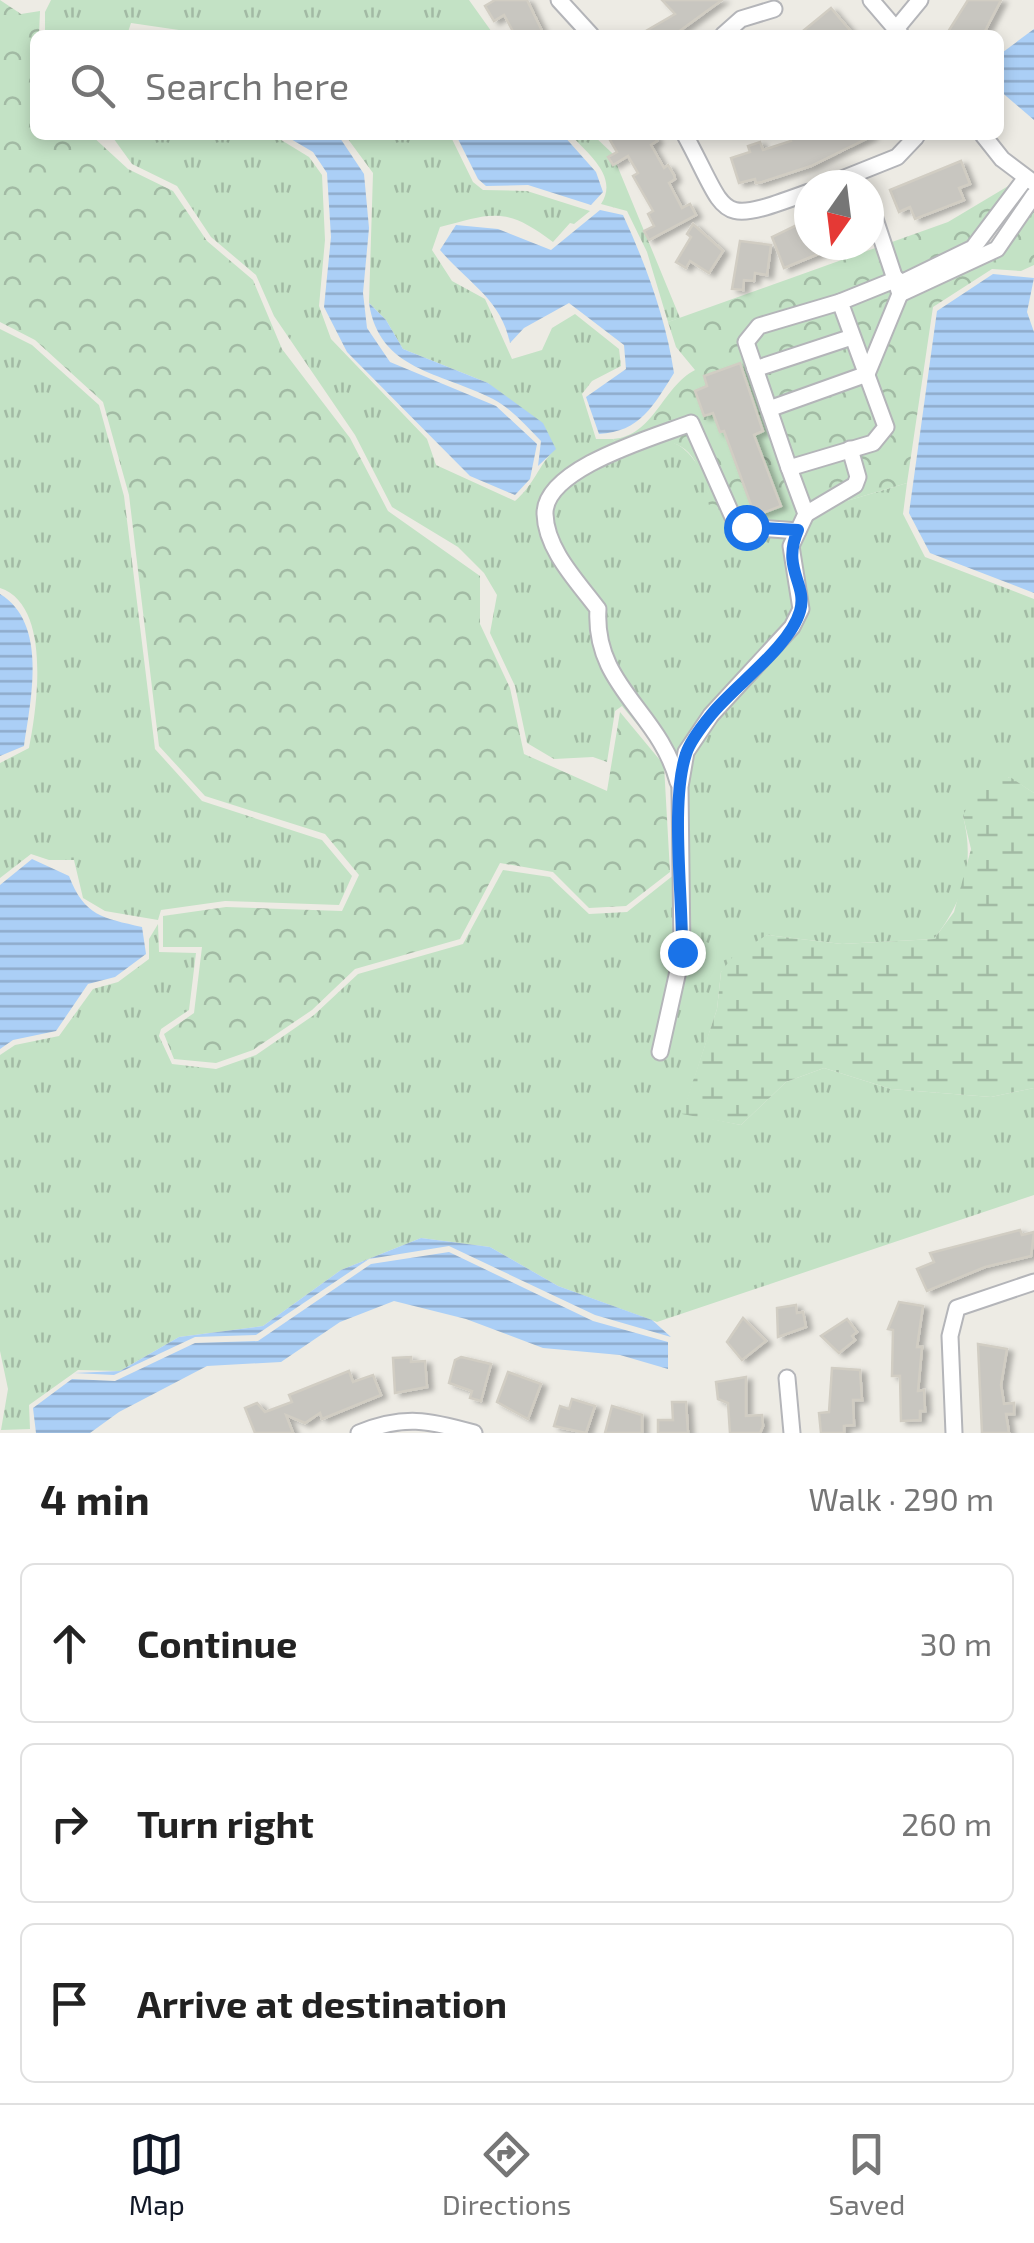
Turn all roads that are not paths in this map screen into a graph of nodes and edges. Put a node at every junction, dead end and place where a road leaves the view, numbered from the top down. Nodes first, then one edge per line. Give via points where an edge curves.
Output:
1 (559, 0) edge
2 (871, 0) edge
3 (920, 0) edge
4 (774, 9) dead end
5 (586, 30) edge
6 (728, 30) edge
7 (897, 30) edge
8 (900, 30) edge
9 (688, 140) edge
10 (913, 140) edge
11 (988, 140) edge
12 (876, 170) edge
13 (1030, 181) edge
14 (1034, 195) edge
15 (794, 197) edge
16 (1002, 212) junction
17 (1018, 222) junction
18 (884, 244) edge
19 (899, 286) junction
20 (840, 302) junction
21 (852, 337) junction
22 (755, 370) junction
23 (866, 374) junction
24 (769, 410) junction
25 (850, 450) junction
26 (789, 468) junction
27 (806, 514) junction
28 (798, 530) junction
29 (680, 787) junction
30 (660, 1052) dead end
31 (1034, 1282) edge
32 (787, 1378) dead end
33 (358, 1433) edge
34 (474, 1433) edge
35 (792, 1433) edge
36 (954, 1433) edge

1 - 5 street
2 - 7 street
3 - 8 street
4 - 6 street
9 - 15 street via 730,211 748,214
10 - 12 street
11 - 13 street
13 - 16 street
14 - 17 street
16 - 17 street
16 - 19 street via 974,248
17 - 19 street via 984,258
18 - 19 street
19 - 20 street
19 - 23 street
20 - 21 street
20 - 22 street via 759,326 746,342
21 - 22 street
21 - 23 street
22 - 24 street
23 - 24 street
23 - 25 street via 886,427 873,443
24 - 26 street
25 - 26 street
25 - 27 street via 855,485
26 - 27 street
27 - 28 street
28 - 29 street via 790,566 801,609 711,715 686,752
28 - 29 street via 735,522 691,423 583,466 552,490 545,514 563,564 598,609 596,637 613,680 648,716
29 - 30 street via 682,952
31 - 36 street via 957,1308 950,1336
32 - 35 street
33 - 34 street via 424,1419

